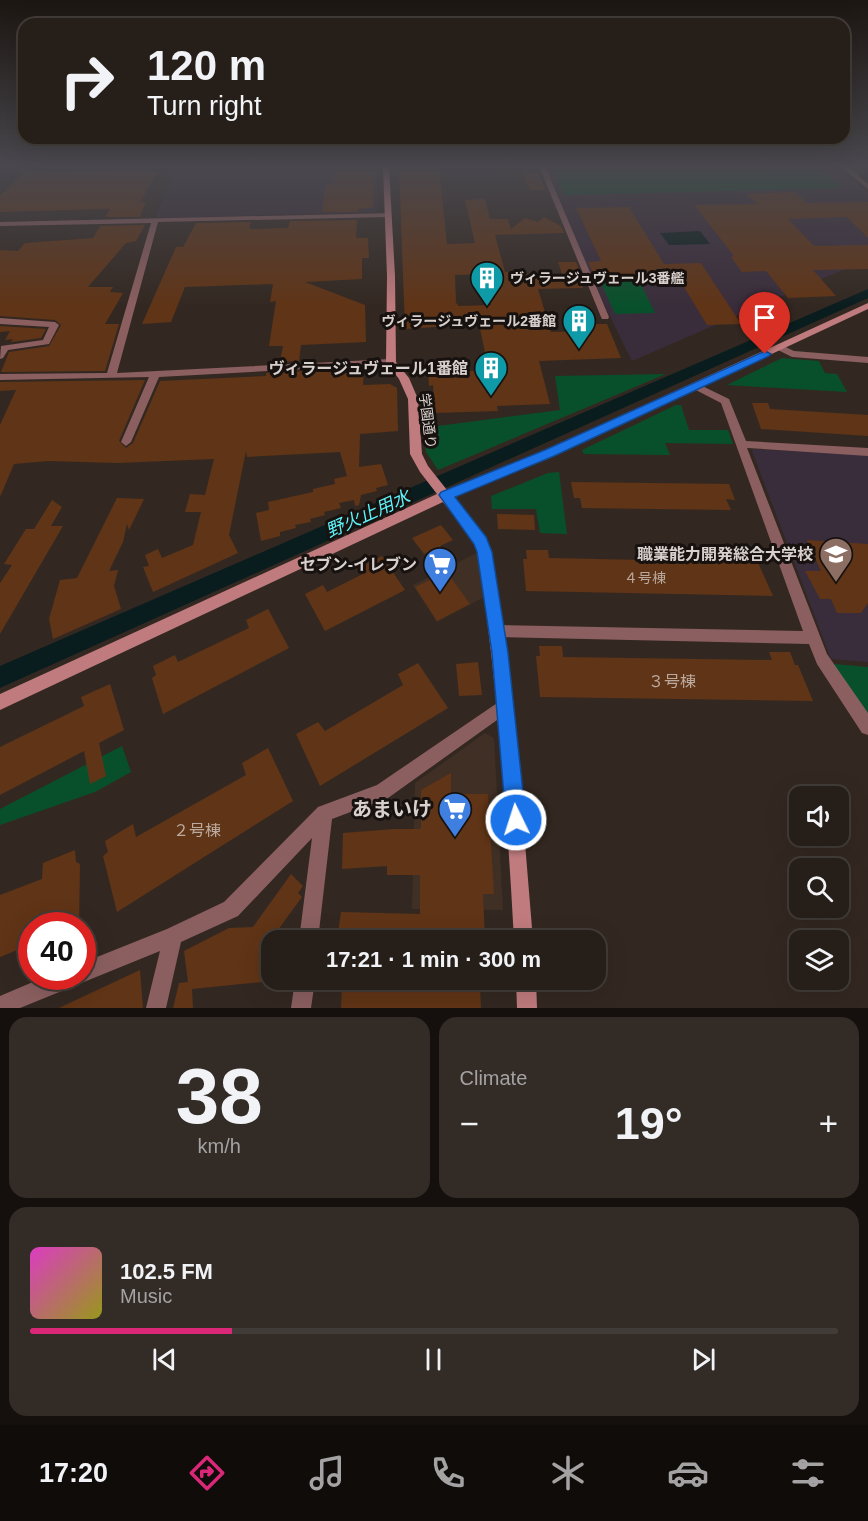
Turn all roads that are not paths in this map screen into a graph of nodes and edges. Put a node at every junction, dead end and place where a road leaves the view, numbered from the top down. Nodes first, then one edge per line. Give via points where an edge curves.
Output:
1 (562, 213) edge
2 (388, 215) joint
3 (155, 220) junction
4 (0, 224) edge
5 (868, 306) edge
6 (605, 317) dead end
7 (0, 321) edge
8 (779, 347) junction
9 (1, 351) edge
10 (868, 360) edge
11 (391, 362) junction
12 (156, 373) junction
13 (111, 376) junction
14 (0, 377) edge
15 (696, 386) junction
16 (126, 442) dead end
17 (742, 444) junction
18 (868, 452) edge
19 (443, 492) junction
20 (497, 631) junction
21 (813, 638) junction
22 (0, 702) edge
23 (506, 705) junction
24 (868, 727) edge
25 (324, 813) junction
26 (310, 930) edge
27 (523, 930) edge
28 (173, 936) junction
29 (96, 967) edge
30 (39, 990) edge
31 (304, 990) edge
32 (526, 990) edge
33 (0, 1006) edge
34 (156, 1008) edge
35 (302, 1008) edge
36 (527, 1008) edge

1 - 6 street
2 - 3 street
2 - 11 street
3 - 4 street
3 - 13 street
5 - 8 street
7 - 9 street via 55,325 46,342
8 - 10 street via 792,354
8 - 15 street
11 - 12 street
11 - 19 street, 学園通り via 413,399 416,454
12 - 13 street
12 - 16 street
13 - 14 street
15 - 17 street via 724,401
15 - 19 street via 550,453
17 - 18 street
17 - 21 street
19 - 20 street, 学園通り via 481,541
19 - 22 street
20 - 21 street
20 - 23 street, 学園通り
21 - 24 street via 822,659
23 - 25 street via 382,792
23 - 27 street, 学園通り
25 - 26 street
25 - 28 street via 231,909
28 - 29 street
28 - 34 street
30 - 33 street
31 - 35 street
32 - 36 street

